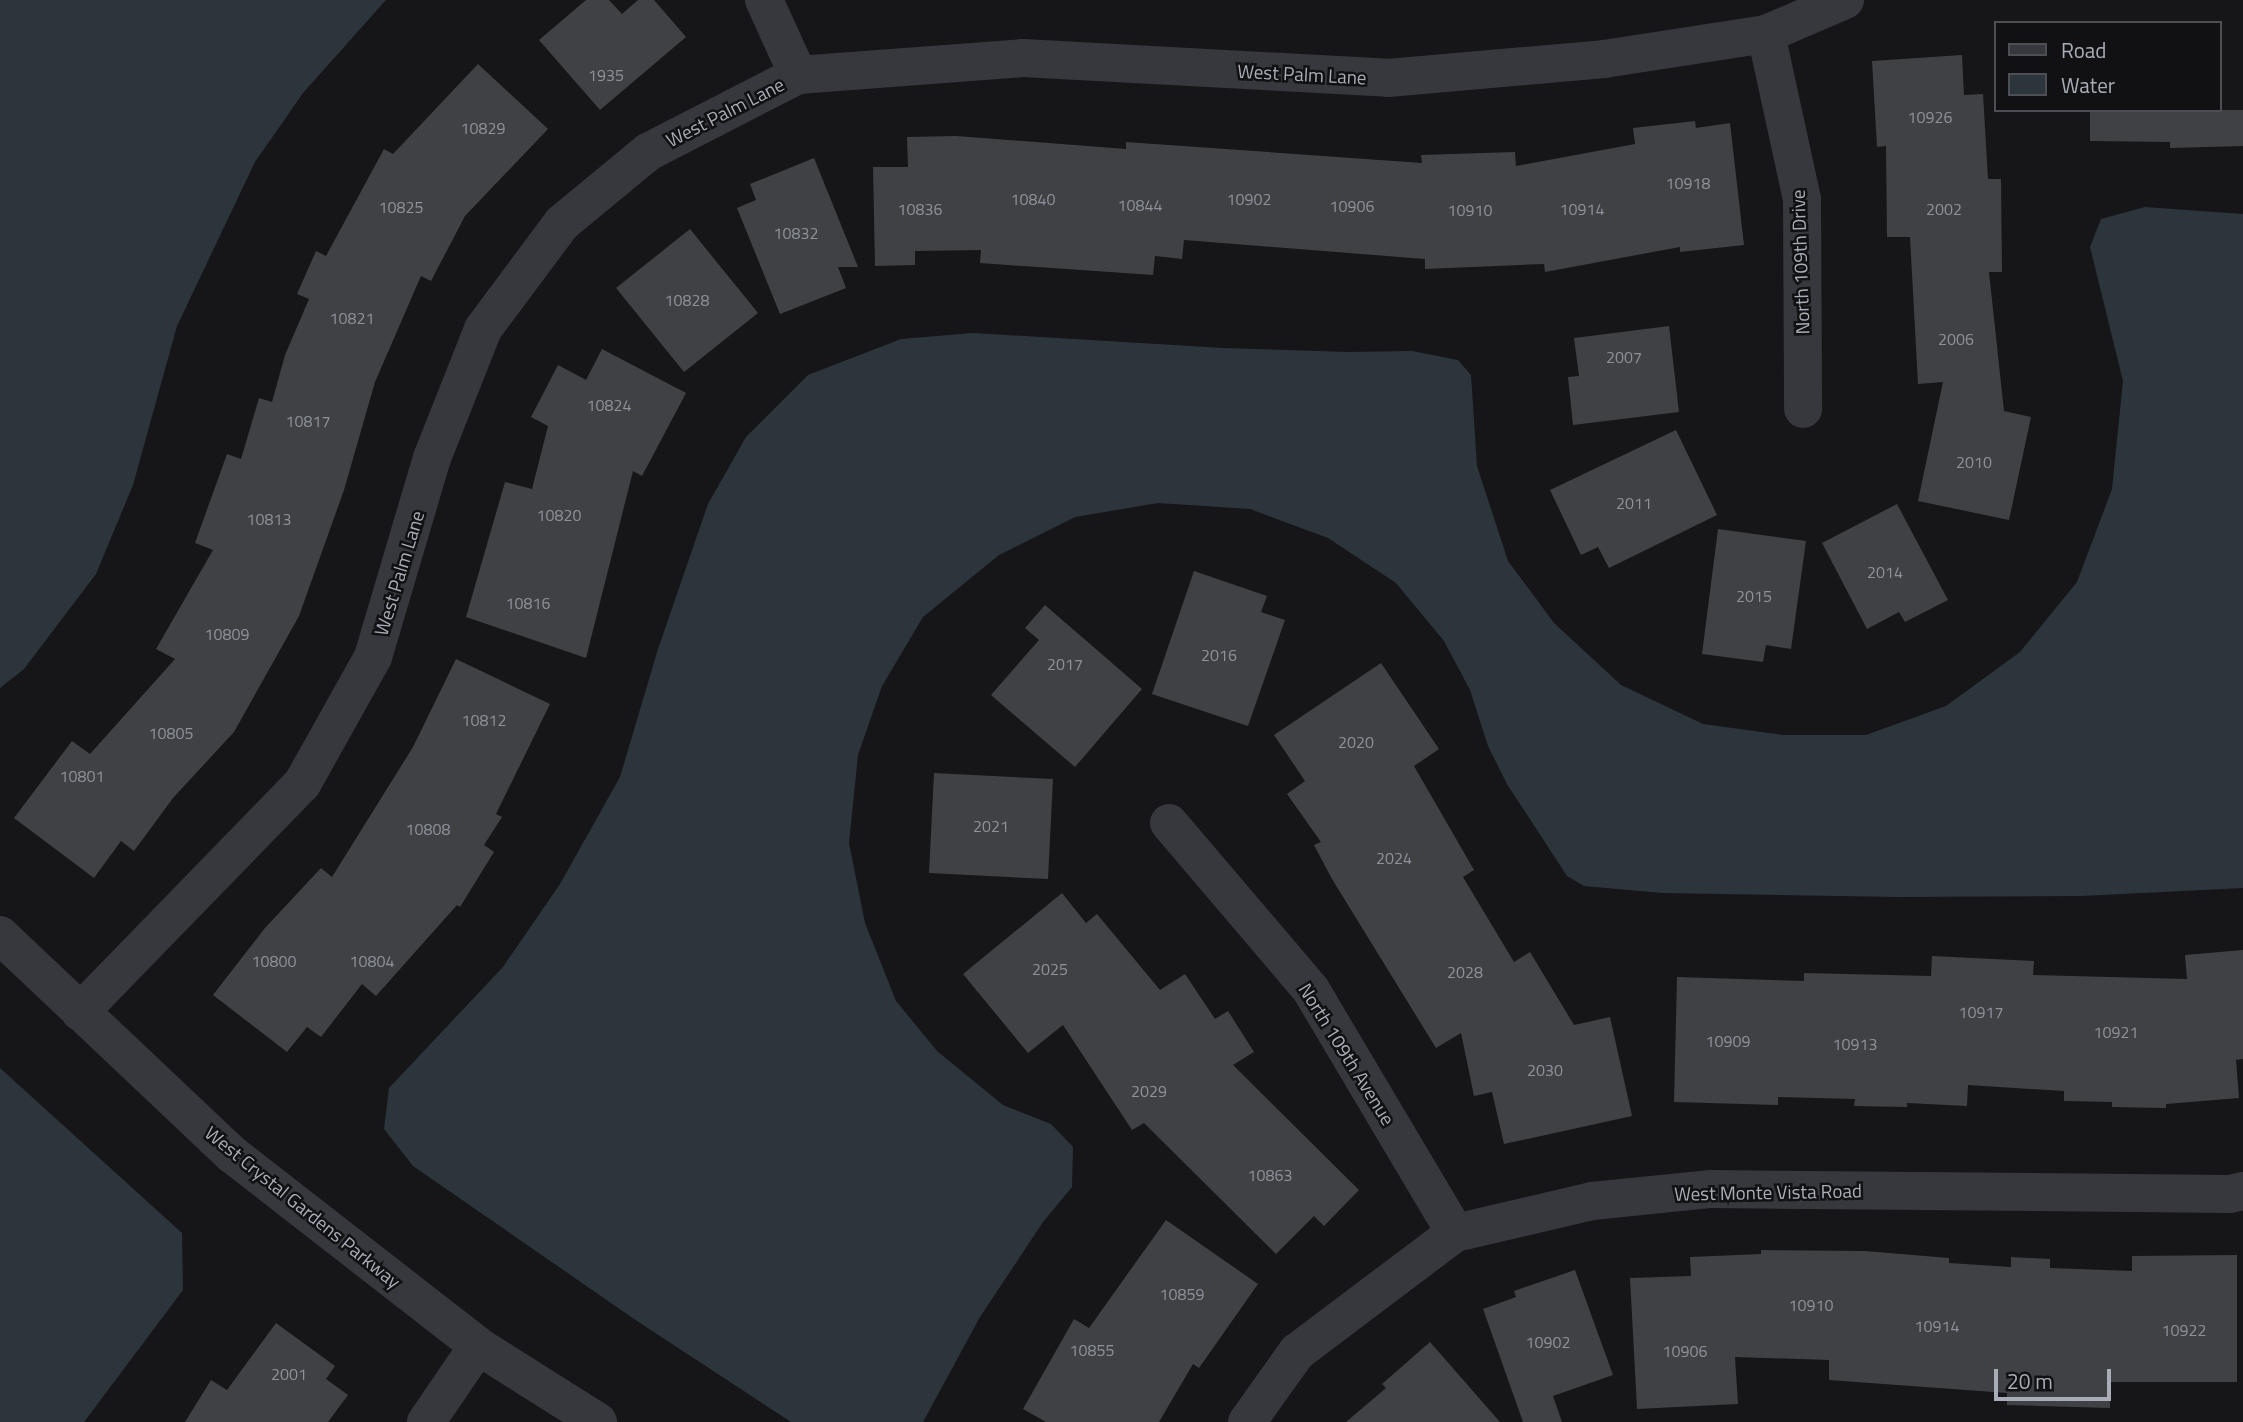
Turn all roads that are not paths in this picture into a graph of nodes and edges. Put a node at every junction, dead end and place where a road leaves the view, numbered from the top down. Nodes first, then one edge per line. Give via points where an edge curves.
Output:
1 (764, 0) edge
2 (1845, 0) edge
3 (1766, 34) junction
4 (798, 75) junction
5 (1803, 409) dead end
6 (1169, 823) dead end
7 (0, 935) edge
8 (80, 1012) junction
9 (2243, 1191) edge
10 (1455, 1233) junction
11 (478, 1346) junction
12 (426, 1422) edge
13 (598, 1422) edge
14 (1247, 1422) edge

1 - 4 street
2 - 3 street, West Palm Lane
3 - 4 street, West Palm Lane via 1604,60 1388,78 1023,58
3 - 5 street, North 109th Drive via 1802,199
4 - 8 street, West Palm Lane via 648,152 562,223 483,329 432,458 373,657 302,784
6 - 10 street, North 109th Avenue via 1311,990
7 - 8 street, West Crystal Gardens Parkway
8 - 11 street, West Crystal Gardens Parkway via 233,1155
9 - 10 street, West Monte Vista Road via 1711,1189 1592,1201
10 - 14 street, West Monte Vista Road via 1297,1352
11 - 12 street
11 - 13 street, West Crystal Gardens Parkway

